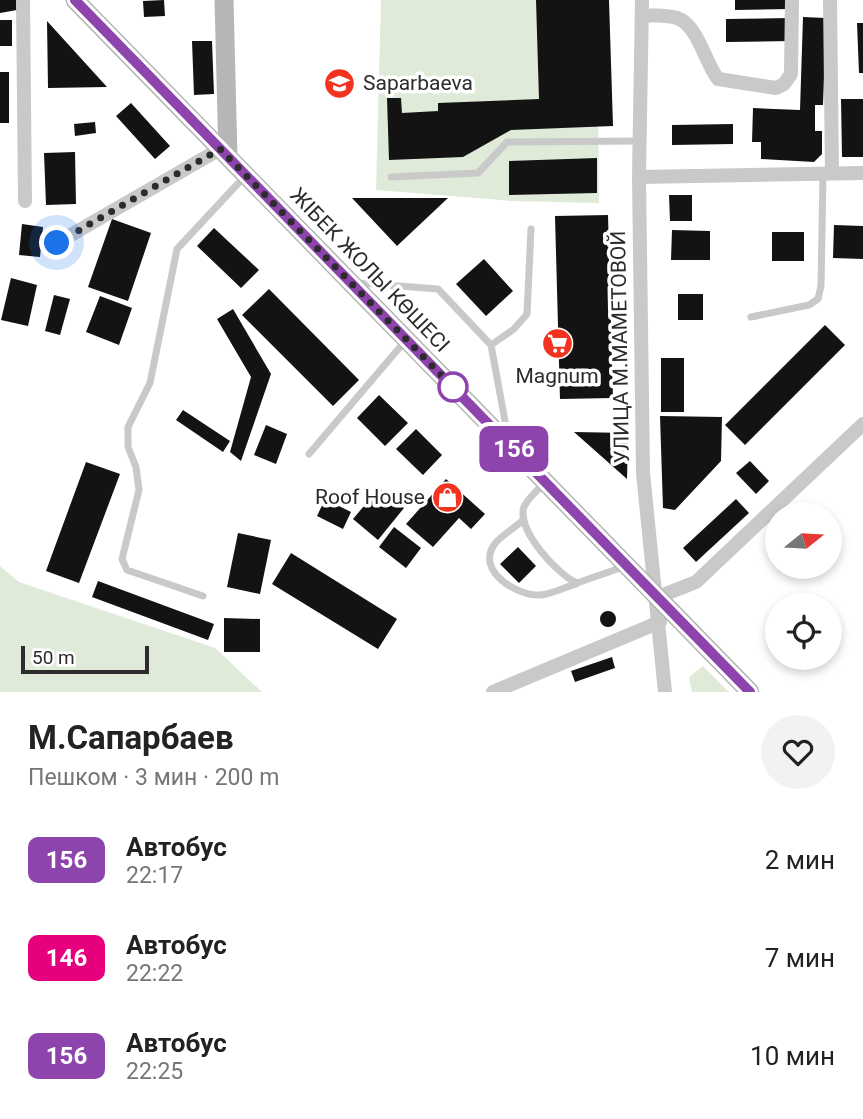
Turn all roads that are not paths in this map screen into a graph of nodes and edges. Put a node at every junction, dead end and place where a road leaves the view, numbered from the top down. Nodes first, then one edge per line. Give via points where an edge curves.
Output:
1 (23, 0) edge
2 (75, 0) edge
3 (224, 0) edge
4 (792, 0) edge
5 (830, 0) edge
6 (643, 7) edge
7 (639, 141) junction
8 (224, 153) junction
9 (863, 173) edge
10 (828, 174) junction
11 (246, 175) junction
12 (391, 177) dead end
13 (639, 177) junction
14 (24, 201) dead end
15 (531, 229) dead end
16 (57, 243) dead end
17 (351, 282) junction
18 (751, 317) dead end
19 (407, 340) junction
20 (491, 345) junction
21 (863, 424) edge
22 (510, 445) junction
23 (309, 454) dead end
24 (545, 481) junction
25 (523, 520) junction
26 (627, 565) junction
27 (577, 583) junction
28 (203, 596) dead end
29 (658, 597) junction
30 (660, 622) junction
31 (493, 692) edge
32 (665, 692) edge
33 (750, 692) edge

1 - 14 street
2 - 8 main road, ЖІБЕК ЖОЛЫ КӨШЕСІ
3 - 8 main road
4 - 6 street via 791,74 776,88 718,79 689,26
5 - 10 street
6 - 7 street, УЛИЦА М.МАМЕТОВОЙ
7 - 12 lane via 507,142 478,173
7 - 13 street, УЛИЦА М.МАМЕТОВОЙ
8 - 11 main road, ЖІБЕК ЖОЛЫ КӨШЕСІ
8 - 16 street
9 - 10 street
10 - 13 street
10 - 18 lane via 818,299
11 - 17 main road, ЖІБЕК ЖОЛЫ КӨШЕСІ
11 - 28 lane via 177,250 150,383 128,427 139,490 122,559 127,570
13 - 29 street, УЛИЦА М.МАМЕТОВОЙ via 643,472
15 - 20 lane via 527,314
17 - 19 main road, ЖІБЕК ЖОЛЫ КӨШЕСІ
17 - 20 lane via 438,289
19 - 22 main road, ЖІБЕК ЖОЛЫ КӨШЕСІ
19 - 23 lane
20 - 22 lane
21 - 29 street via 696,582
22 - 24 main road, ЖІБЕК ЖОЛЫ КӨШЕСІ
24 - 25 lane via 524,507
24 - 26 main road, ЖІБЕК ЖОЛЫ КӨШЕСІ
25 - 27 lane via 563,578
25 - 27 lane via 494,545 493,570 513,590 525,594 542,595
26 - 27 lane
26 - 29 main road, ЖІБЕК ЖОЛЫ КӨШЕСІ
29 - 30 street, УЛИЦА М.МАМЕТОВОЙ
29 - 33 main road, ЖІБЕК ЖОЛЫ КӨШЕСІ
30 - 31 street
30 - 32 street, УЛИЦА М.МАМЕТОВОЙ

